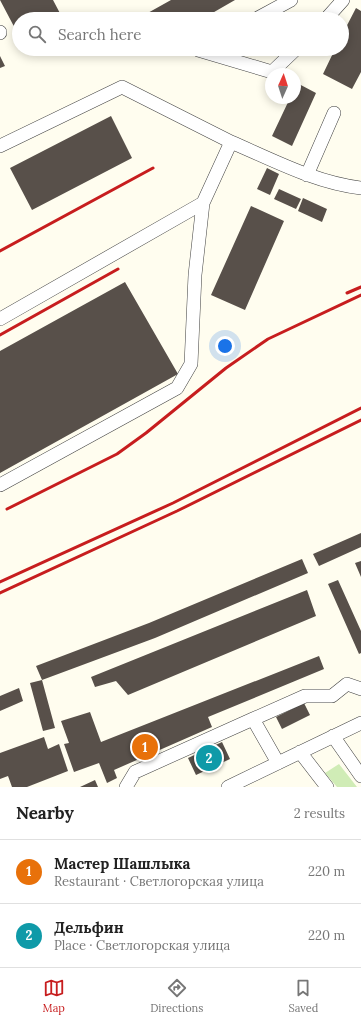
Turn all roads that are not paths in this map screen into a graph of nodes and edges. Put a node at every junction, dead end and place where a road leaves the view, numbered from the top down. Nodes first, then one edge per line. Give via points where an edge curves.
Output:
1 (291, 0) edge
2 (344, 0) edge
3 (269, 12) edge
4 (333, 12) edge
5 (218, 56) edge
6 (289, 56) edge
7 (334, 113) dead end
8 (231, 142) junction
9 (0, 146) edge
10 (307, 175) junction
11 (361, 188) edge
12 (204, 203) junction
13 (0, 319) edge
14 (0, 485) edge
15 (361, 690) edge
16 (253, 719) junction
17 (361, 723) edge
18 (333, 736) junction
19 (300, 752) junction
20 (278, 763) junction
21 (361, 776) edge
22 (126, 787) edge
23 (228, 787) edge
24 (327, 787) edge

1 - 3 street
2 - 4 street
5 - 6 street via 272,72
7 - 10 street
8 - 9 street via 122,87
8 - 10 street
8 - 12 street
10 - 11 street
12 - 13 street
12 - 14 street via 195,275 191,364 177,388
15 - 16 street via 347,684 332,696 305,696
16 - 20 street
16 - 22 street via 135,772
17 - 18 street
18 - 19 street
18 - 21 street
19 - 20 street
19 - 24 street
20 - 23 street

